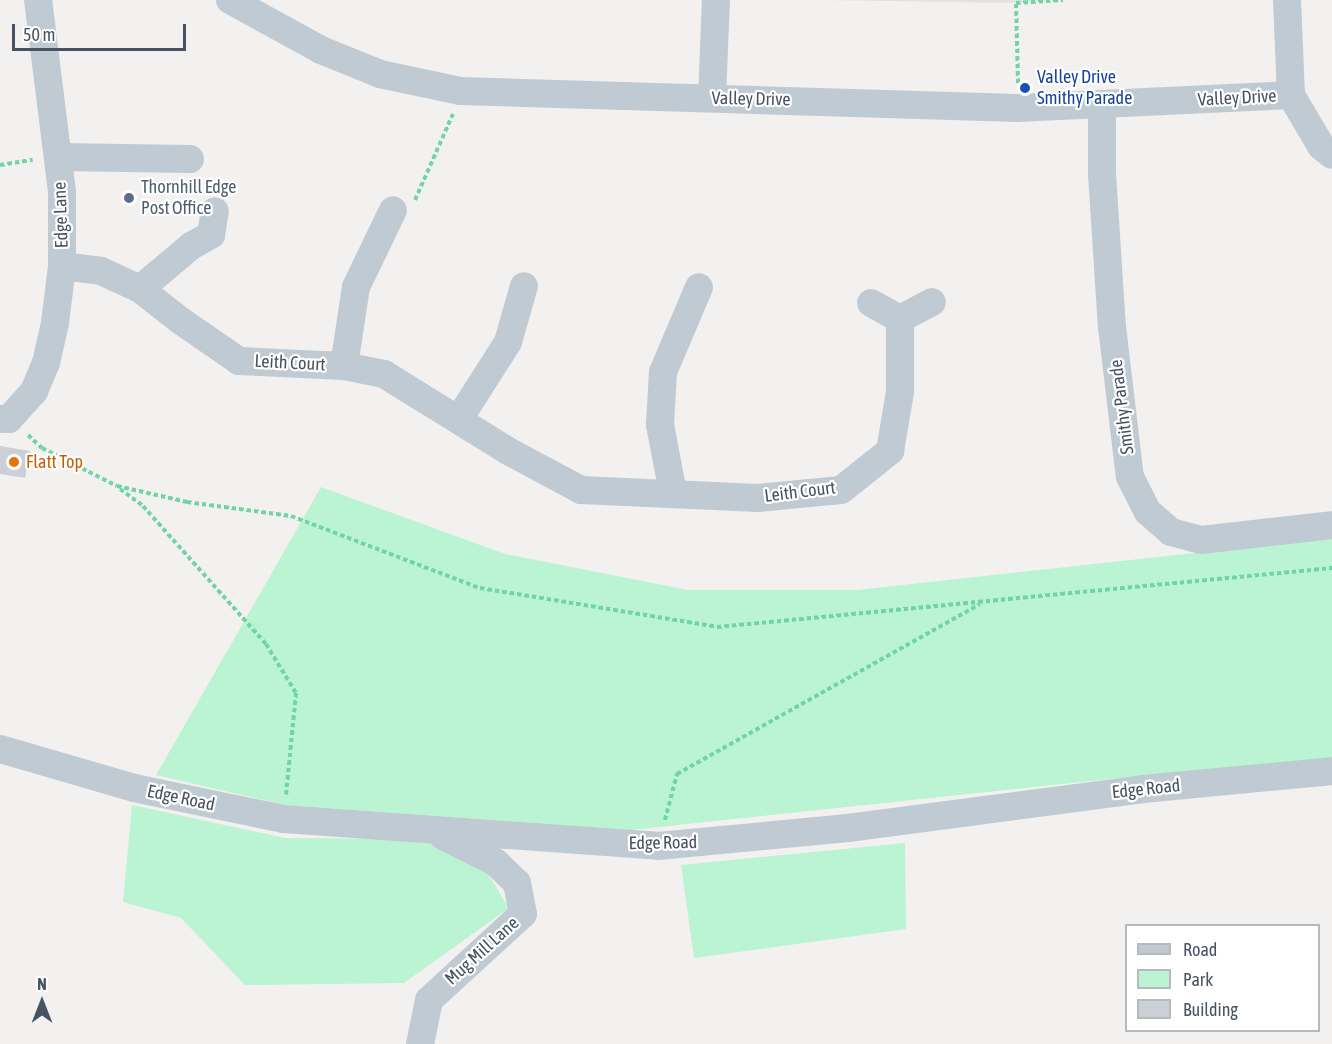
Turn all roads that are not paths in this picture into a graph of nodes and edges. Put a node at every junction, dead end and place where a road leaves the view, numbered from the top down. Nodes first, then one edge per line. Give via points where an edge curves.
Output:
1 (38, 0) edge
2 (230, 0) edge
3 (716, 0) edge
4 (1287, 0) edge
5 (1291, 95) junction
6 (712, 98) junction
7 (1102, 106) junction
8 (1332, 155) edge
9 (58, 157) junction
10 (190, 159) dead end
11 (393, 210) road end
12 (215, 211) dead end
13 (62, 266) junction
14 (524, 286) dead end
15 (699, 287) dead end
16 (140, 289) junction
17 (932, 302) dead end
18 (872, 303) dead end
19 (900, 319) junction
20 (344, 366) junction
21 (5, 419) edge
22 (459, 419) junction
23 (673, 494) junction
24 (1332, 525) edge
25 (0, 749) edge
26 (1332, 771) edge
27 (431, 830) junction
28 (420, 1044) edge

1 - 9 street, Edge Lane
2 - 6 street, Valley Drive via 321,50 380,74 460,91
3 - 6 street
4 - 5 street
5 - 7 street, Valley Drive
5 - 8 street via 1321,146
6 - 7 street, Valley Drive via 1017,108
7 - 24 street, Smithy Parade via 1102,174 1112,327 1130,477 1148,512 1172,532 1201,540
9 - 10 street
9 - 13 street, Edge Lane
11 - 20 street via 356,287
12 - 16 street via 211,236 191,246
13 - 16 street, Leith Court via 101,271
13 - 21 street, Edge Lane via 46,363 34,391
14 - 22 street via 508,342
15 - 23 street via 663,372 660,425
16 - 20 street, Leith Court via 239,361
17 - 19 street
18 - 19 street
19 - 23 street, Leith Court via 900,392 890,451 841,490 758,498
20 - 22 street, Leith Court via 384,374
22 - 23 street, Leith Court via 508,451 581,490
25 - 27 street, Edge Road via 134,788 284,819
26 - 27 street, Edge Road via 1143,789 848,828 658,846
27 - 28 street, Mug Mill Lane via 495,862 517,884 523,914 429,1000

